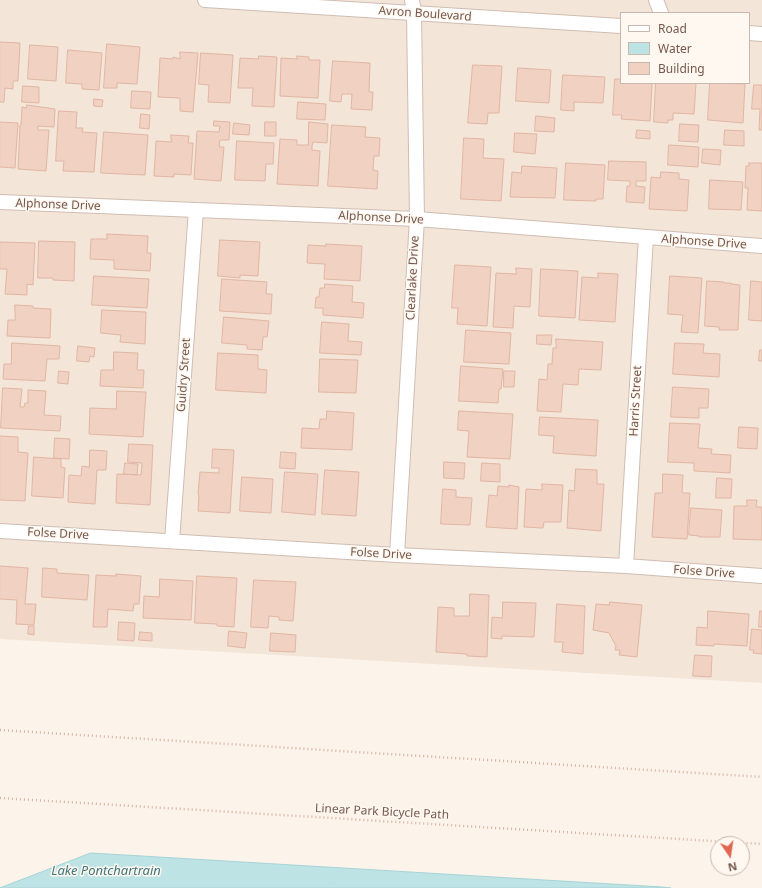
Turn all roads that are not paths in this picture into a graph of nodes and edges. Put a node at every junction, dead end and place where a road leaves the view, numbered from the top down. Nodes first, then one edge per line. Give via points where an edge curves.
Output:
1 (205, 0) edge
2 (656, 0) edge
3 (413, 6) edge
4 (661, 12) edge
5 (620, 26) edge
6 (750, 33) edge
7 (762, 34) edge
8 (0, 202) edge
9 (196, 210) junction
10 (416, 219) junction
11 (646, 237) junction
12 (762, 246) edge
13 (0, 531) edge
14 (172, 541) junction
15 (397, 555) junction
16 (626, 566) junction
17 (762, 576) edge

1 - 3 street, Avron Boulevard
2 - 4 street
3 - 5 street, Avron Boulevard
3 - 10 street, Clearlake Drive
6 - 7 street
8 - 9 street, Alphonse Drive
9 - 10 street, Alphonse Drive
9 - 14 street, Guidry Street
10 - 11 street, Alphonse Drive
10 - 15 street, Clearlake Drive
11 - 12 street, Alphonse Drive
11 - 16 street, Harris Street
13 - 14 street, Folse Drive
14 - 15 street, Folse Drive
15 - 16 street, Folse Drive
16 - 17 street, Folse Drive

